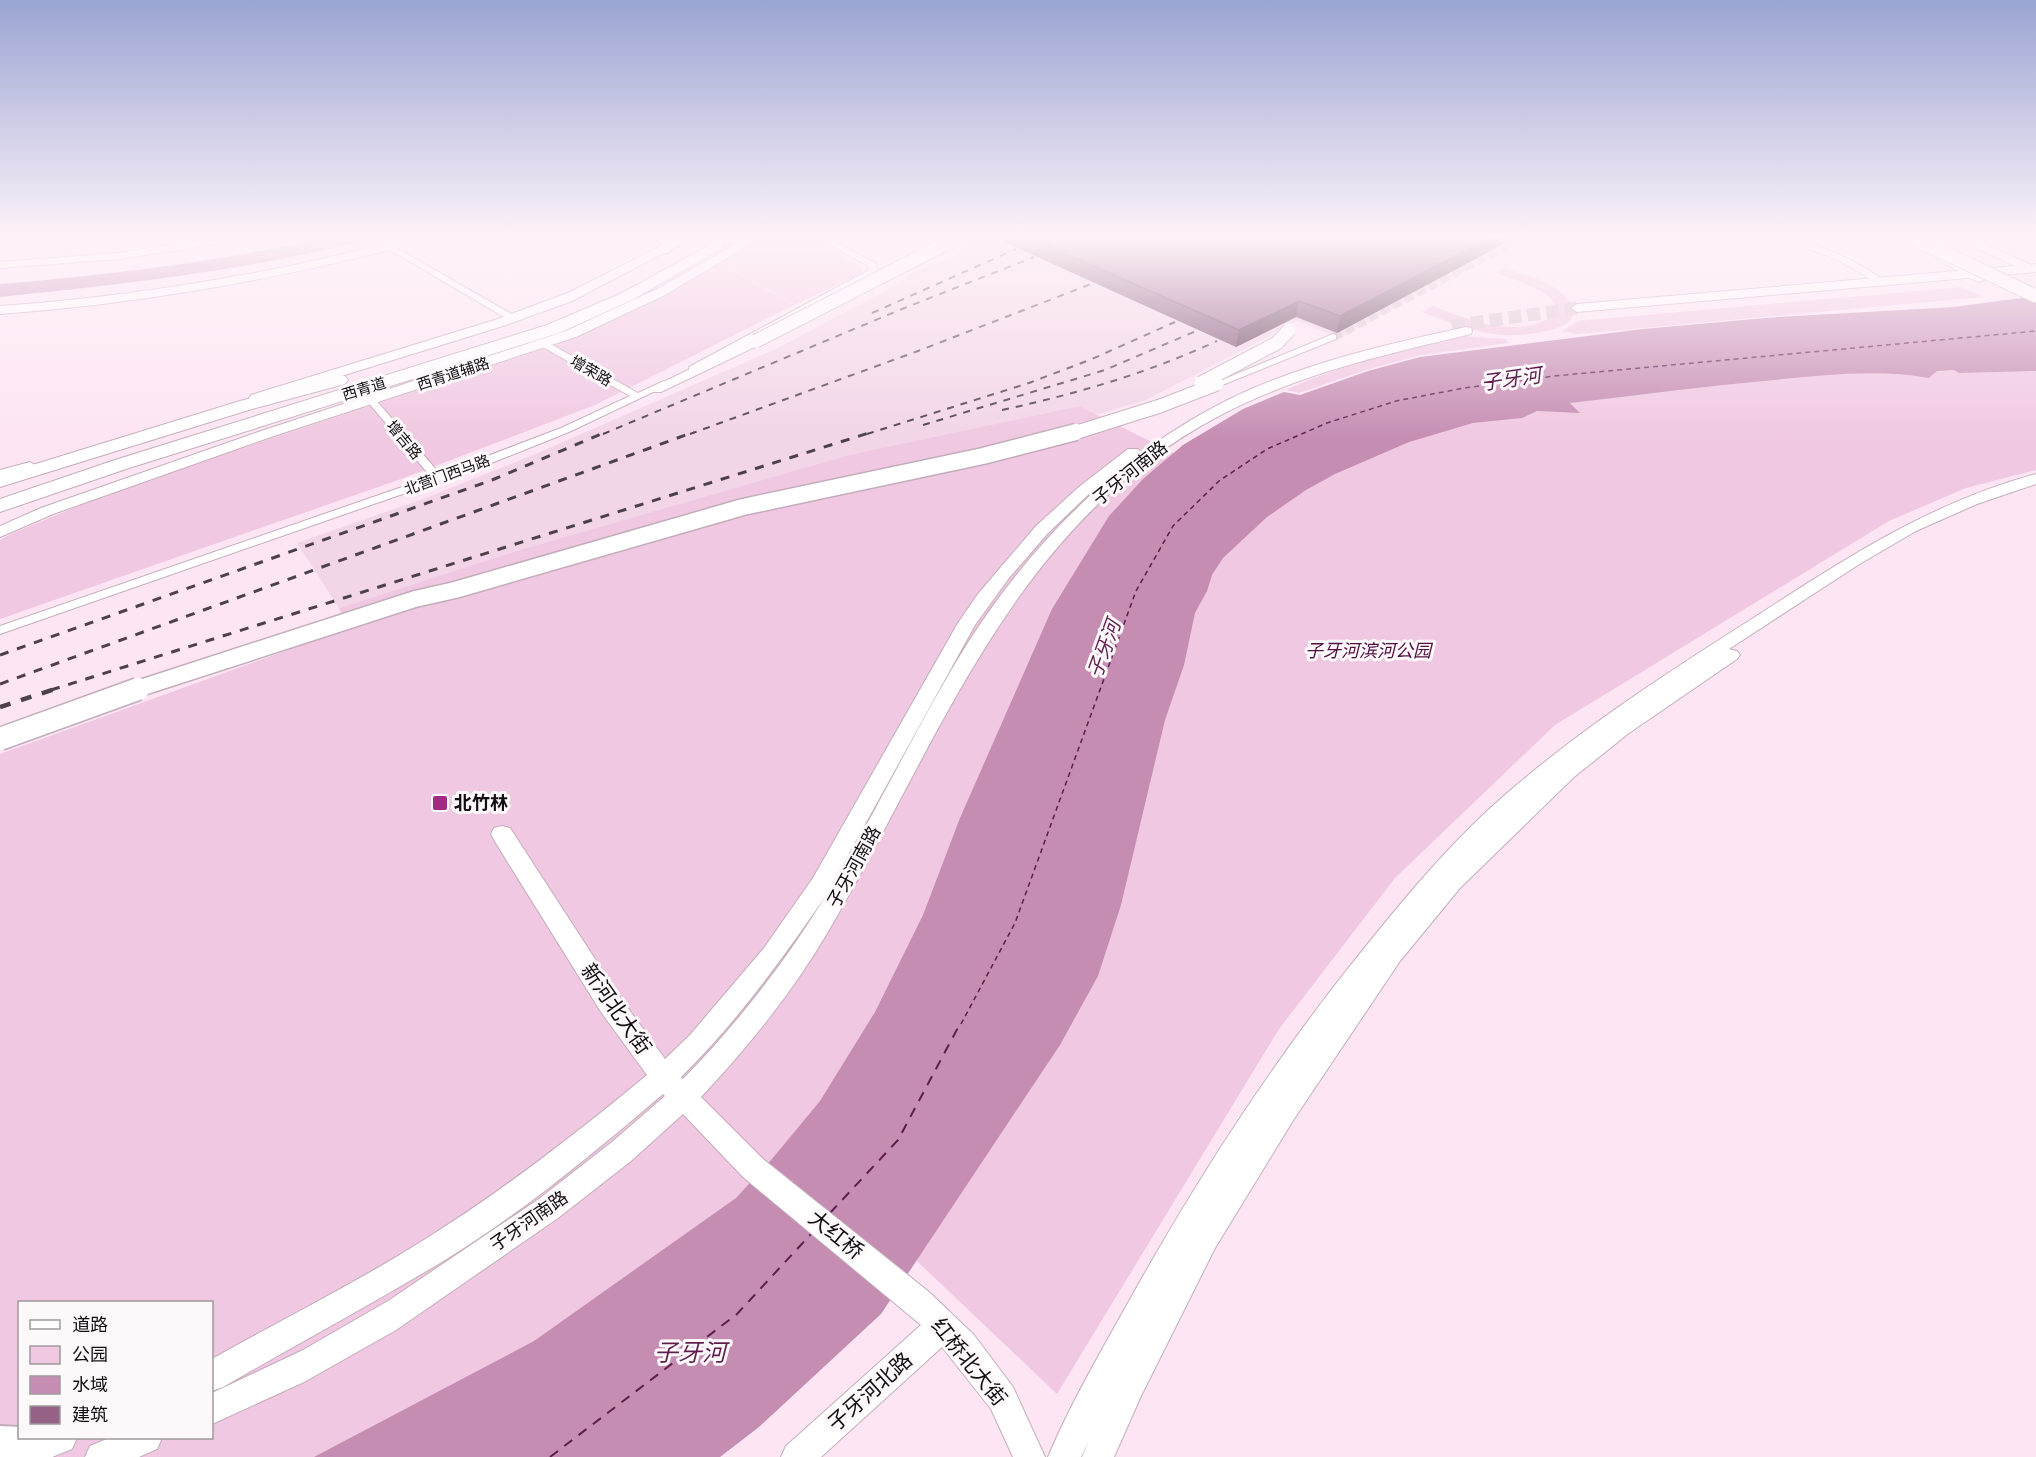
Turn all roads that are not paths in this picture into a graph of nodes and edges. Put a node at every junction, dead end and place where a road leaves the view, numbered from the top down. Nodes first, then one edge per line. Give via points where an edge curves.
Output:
1 (42, 304) edge
2 (488, 304) edge
3 (550, 304) edge
4 (555, 304) edge
5 (575, 304) edge
6 (611, 304) edge
7 (636, 304) edge
8 (815, 304) edge
9 (828, 304) edge
10 (1656, 304) edge
11 (1668, 304) edge
12 (0, 308) edge
13 (512, 318) junction
14 (1289, 330) dead end
15 (1333, 337) tunnel mouth
16 (544, 344) junction
17 (409, 360) junction
18 (437, 367) junction
19 (1217, 384) joint
20 (656, 388) junction
21 (367, 391) junction
22 (638, 397) junction
23 (266, 434) junction
24 (0, 475) edge
25 (2036, 479) edge
26 (0, 481) edge
27 (433, 481) junction
28 (2036, 489) edge
29 (0, 493) edge
30 (0, 506) edge
31 (0, 524) edge
32 (0, 532) edge
33 (415, 598) junction
34 (0, 630) edge
35 (0, 739) edge
36 (502, 834) dead end
37 (702, 1058) junction
38 (673, 1087) junction
39 (753, 1168) joint
40 (919, 1302) joint
41 (943, 1326) junction
42 (213, 1375) edge
43 (213, 1409) edge
44 (142, 1439) edge
45 (50, 1442) edge
46 (0, 1444) edge
47 (0, 1455) edge
48 (101, 1457) edge
49 (797, 1457) edge
50 (1029, 1457) edge
51 (1064, 1457) edge
52 (1098, 1457) edge

1 - 12 street
2 - 13 street
3 - 13 street
4 - 17 street
5 - 17 highway, 西青道
6 - 18 highway, 西青道 via 553,329
7 - 16 street, 西青道辅路
8 - 20 street, 北营门西马路
9 - 20 street, bridge
10 - 11 street via 1578,312
13 - 24 street
14 - 33 street, bridge via 1277,343 1224,372 1131,409 689,514
15 - 19 street
16 - 21 street, 西青道辅路
16 - 22 street, 增荣路
17 - 21 highway, 西青道
18 - 21 highway, 西青道
18 - 23 street
19 - 33 street, bridge via 1156,409 1067,435 742,508
20 - 22 street, 北营门西马路
21 - 23 street, 西青道辅路
21 - 26 highway via 302,389
21 - 27 street, 增吉路
21 - 29 highway, 西青道 via 313,392
21 - 30 highway, 西青道 via 122,464
21 - 31 highway via 132,472
22 - 27 street, 北营门西马路
23 - 32 street, 西青道辅路
25 - 51 street via 1908,529 1824,580 1610,720 1496,815 1441,871 1342,991 1270,1092 1113,1358
27 - 34 street, 北营门西马路
28 - 52 street via 1973,511 1916,538 1834,586 1674,693 1567,772 1452,882 1354,1007 1205,1238
33 - 35 street, bridge
36 - 38 street, 新河北大街 via 610,1004
37 - 37 street, 子牙河南路 via 750,1025 791,972 854,868 975,647 1011,591 1069,524 1170,439 1232,403 1323,368 1459,329 1396,338 1323,358 1218,400 1107,471 1042,527 989,589 967,623 821,884 739,998
37 - 38 street, 子牙河南路
38 - 39 street, 新河北大街
38 - 42 street, 子牙河南路 via 591,1138 436,1249
38 - 43 street, 子牙河南路 via 620,1152 537,1217 382,1322
39 - 40 street, 大红桥
40 - 41 street, 红桥北大街
41 - 49 street, 子牙河北路
41 - 50 street, 红桥北大街 via 1002,1398
44 - 48 street
45 - 46 main road
45 - 47 street

